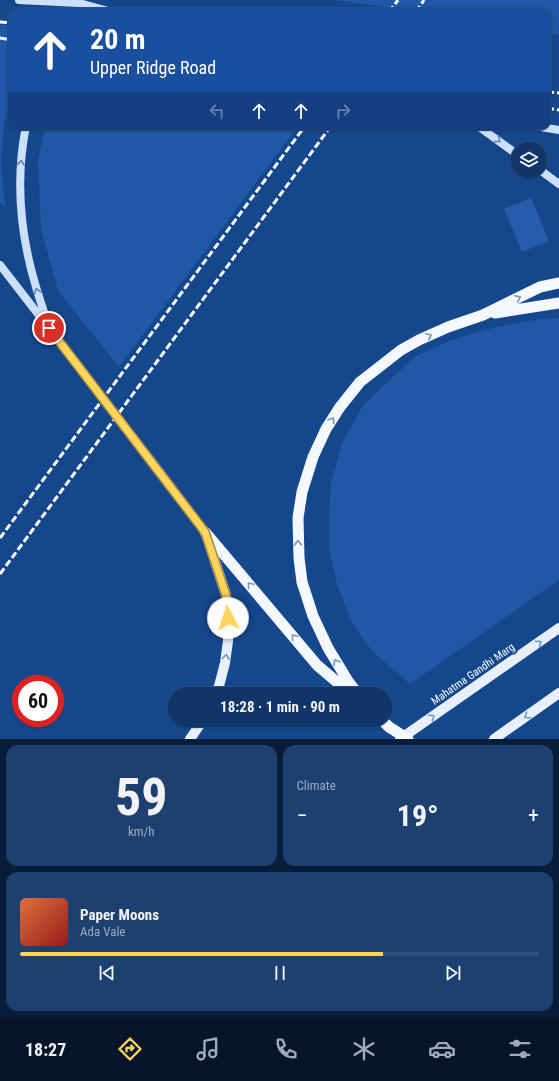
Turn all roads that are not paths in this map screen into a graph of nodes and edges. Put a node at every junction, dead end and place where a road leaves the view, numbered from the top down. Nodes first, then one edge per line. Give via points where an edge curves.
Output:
1 (19, 0) edge
2 (97, 8) edge
3 (25, 130) edge
4 (484, 130) edge
5 (511, 150) edge
6 (547, 175) edge
7 (559, 184) edge
8 (0, 265) edge
9 (559, 283) edge
10 (559, 303) edge
11 (483, 315) junction
12 (49, 328) junction
13 (205, 532) junction
14 (559, 628) edge
15 (218, 687) edge
16 (343, 687) edge
17 (353, 687) edge
18 (559, 693) edge
19 (198, 727) edge
20 (389, 727) edge
21 (190, 739) edge
22 (400, 739) edge
23 (408, 739) edge
24 (494, 739) edge

1 - 2 main road via 79,3
12 -> 3 main road via 32,274 22,221 19,179
4 -> 5 main road
6 - 7 main road
8 - 12 main road
11 -> 9 highway via 540,287
10 - 11 highway
17 -> 11 highway via 328,648 313,616 302,582 298,518 302,492 313,457 326,429 360,382 401,350 419,340
12 - 13 main road, bridge
15 -> 13 main road via 228,641 226,595
16 -> 13 highway via 317,665
22 -> 14 main road, Mahatma Gandhi Marg
18 -> 24 main road
19 - 21 main road
20 - 23 highway, bridge

